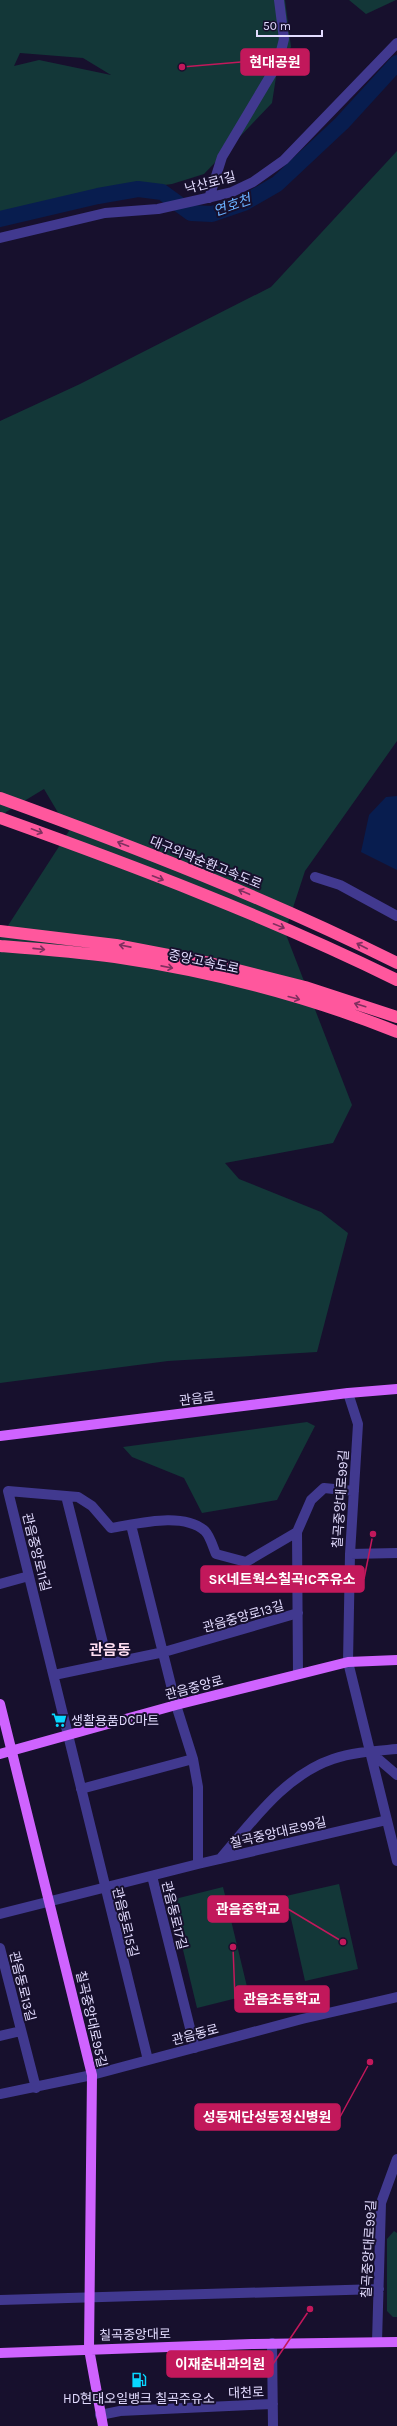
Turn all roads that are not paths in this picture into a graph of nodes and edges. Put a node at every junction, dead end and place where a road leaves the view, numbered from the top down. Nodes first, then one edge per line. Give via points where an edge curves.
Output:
1 (279, 0) edge
2 (397, 43) edge
3 (204, 199) junction
4 (0, 238) edge
5 (0, 798) edge
6 (0, 818) edge
7 (315, 877) dead end
8 (397, 916) edge
9 (0, 932) edge
10 (0, 946) edge
11 (397, 963) edge
12 (397, 980) edge
13 (397, 1017) edge
14 (397, 1032) edge
15 (397, 1389) edge
16 (348, 1392) junction
17 (0, 1436) edge
18 (354, 1491) junction
19 (66, 1496) junction
20 (131, 1525) junction
21 (297, 1532) junction
22 (397, 1553) edge
23 (350, 1554) junction
24 (29, 1576) junction
25 (0, 1584) edge
26 (298, 1613) junction
27 (164, 1652) junction
28 (397, 1660) edge
29 (348, 1662) junction
30 (108, 1663) junction
31 (298, 1674) junction
32 (54, 1675) junction
33 (0, 1704) edge
34 (176, 1705) junction
35 (70, 1736) junction
36 (397, 1749) edge
37 (11, 1750) junction
38 (369, 1751) junction
39 (0, 1754) edge
40 (192, 1758) junction
41 (397, 1775) edge
42 (81, 1789) junction
43 (387, 1820) junction
44 (220, 1859) junction
45 (397, 1861) edge
46 (198, 1864) junction
47 (152, 1876) junction
48 (104, 1887) junction
49 (50, 1902) junction
50 (0, 1914) edge
51 (0, 1948) edge
52 (397, 1997) edge
53 (22, 2031) junction
54 (0, 2036) edge
55 (195, 2048) junction
56 (148, 2060) junction
57 (92, 2075) junction
58 (36, 2088) junction
59 (0, 2094) edge
60 (397, 2159) edge
61 (378, 2289) junction
62 (90, 2298) junction
63 (0, 2300) edge
64 (377, 2342) junction
65 (397, 2342) edge
66 (272, 2343) junction
67 (90, 2348) junction
68 (0, 2353) edge
69 (273, 2404) junction
70 (100, 2416) junction
71 (103, 2426) edge
72 (273, 2426) edge

1 - 3 street via 284,40 278,63 222,157
2 - 3 street, 낙산로1길 via 338,107 271,172 232,192
3 - 4 street, 낙산로1길 via 158,209 105,213
11 -> 5 highway, 대구외곽순환고속도로 via 347,938 201,874
6 -> 12 highway via 244,911 331,947
7 - 8 street via 340,885
13 -> 9 highway, 중앙고속도로 via 305,987 210,963 116,945
10 -> 14 highway, 중앙고속도로 via 115,957 220,978 324,1006
15 - 16 main road, 관음로
16 - 17 main road, 관음로
16 - 18 street, 칠곡중앙대로99길 via 358,1424
18 - 21 street via 324,1488 311,1500
18 - 23 street, 칠곡중앙대로99길
19 - 20 street, 관음중앙로11길 via 78,1497 92,1506 111,1528
19 - 24 street, 관음중앙로11길 via 8,1491
19 - 30 street
20 - 21 street, 관음중앙로11길 via 177,1520 206,1532 216,1554 246,1562
20 - 27 street
21 - 26 street, 관음중앙로13길
22 - 23 street
23 - 29 street, 칠곡중앙대로99길
24 - 25 street
24 - 32 street, 관음중앙로11길
26 - 27 street, 관음중앙로13길
26 - 31 street
27 - 30 street
27 - 34 street
28 - 29 main road, 관음중앙로
29 - 31 main road, 관음중앙로
29 - 38 street, 칠곡중앙대로99길
30 - 32 street
31 - 34 main road, 관음중앙로
32 - 35 street, 관음중앙로11길
33 - 37 main road, 칠곡중앙대로95길
34 - 35 main road, 관음중앙로
34 - 40 street
35 - 37 main road, 관음중앙로
35 - 42 street, 관음동로15길
36 - 38 street
37 - 39 main road, 관음중앙로
37 - 49 main road, 칠곡중앙대로95길
38 - 41 street
38 - 43 street, 칠곡중앙대로99길
38 - 44 street, 칠곡중앙대로99길 via 334,1759 316,1767 284,1788
40 - 42 street
40 - 46 street via 198,1787
42 - 48 street, 관음동로15길
43 - 44 street, 칠곡중앙대로99길
43 - 45 street, 칠곡중앙대로99길
44 - 46 street, 관음동로17길
46 - 47 street, 관음동로17길
47 - 48 street
47 - 55 street, 관음동로17길
48 - 49 street
48 - 56 street, 관음동로15길
49 - 50 street
49 - 57 main road, 칠곡중앙대로95길
51 - 53 street, 관음동로13길
52 - 55 street, 관음동로
53 - 54 street, 관음동로13길
53 - 58 street, 관음동로13길
55 - 56 street, 관음동로
56 - 57 street, 관음동로
57 - 58 street, 관음동로
57 - 62 main road, 칠곡중앙대로95길
58 - 59 street, 관음동로
60 - 61 street, 칠곡중앙대로99길 via 381,2202
61 - 62 street
61 - 64 street, 칠곡중앙대로99길
62 - 63 street
62 - 67 main road, 칠곡중앙대로95길
64 - 65 main road, 칠곡중앙대로
64 - 66 main road, 칠곡중앙대로
66 - 67 main road, 칠곡중앙대로
66 - 69 street
67 - 68 main road, 칠곡중앙대로
67 - 70 main road
69 - 70 street, 대천로 via 120,2410
69 - 72 street
70 - 71 main road

